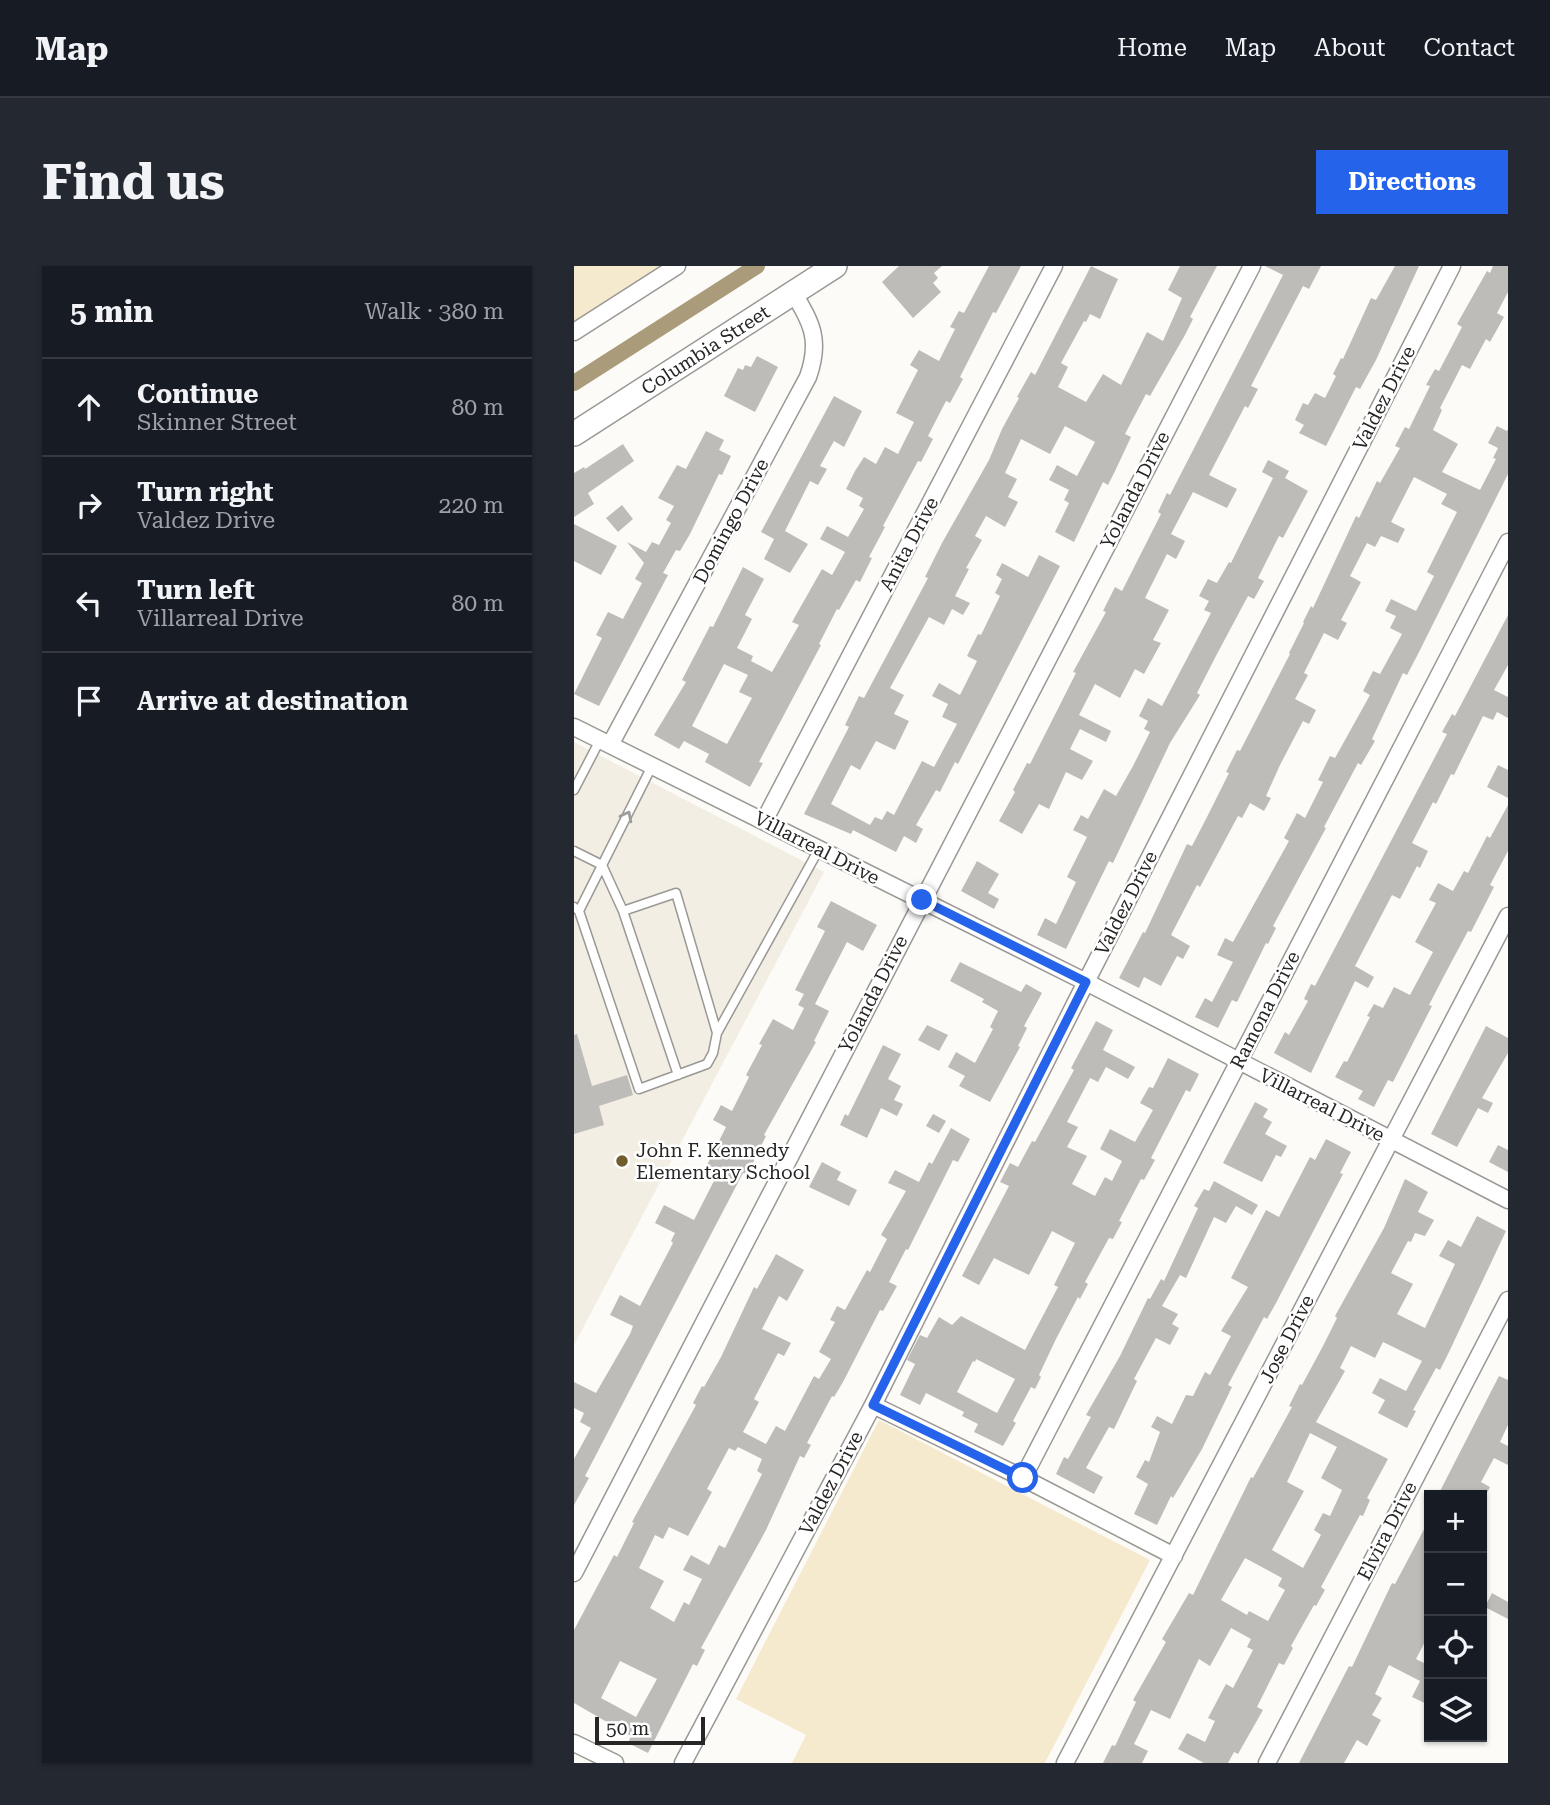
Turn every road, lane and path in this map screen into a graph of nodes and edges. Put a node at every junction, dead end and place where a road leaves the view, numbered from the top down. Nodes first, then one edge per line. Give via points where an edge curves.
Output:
1 (677, 266) edge
2 (835, 266) edge
3 (1054, 266) edge
4 (1252, 266) edge
5 (1452, 266) edge
6 (793, 292) junction
7 (574, 332) edge
8 (574, 433) edge
9 (1508, 542) edge
10 (574, 727) edge
11 (605, 742) junction
12 (652, 766) junction
13 (574, 790) edge
14 (764, 821) junction
15 (819, 849) junction
16 (574, 851) edge
17 (602, 866) junction
18 (922, 900) junction
19 (576, 909) edge
20 (622, 911) junction
21 (1508, 916) edge
22 (1086, 982) junction
23 (717, 1033) junction
24 (1238, 1062) junction
25 (678, 1075) junction
26 (1390, 1140) junction
27 (1508, 1200) edge
28 (1508, 1300) edge
29 (873, 1405) junction
30 (1023, 1478) junction
31 (1174, 1556) junction
32 (574, 1573) edge
33 (574, 1743) edge
34 (615, 1763) edge
35 (683, 1763) edge
36 (1065, 1763) edge
37 (1267, 1763) edge

1 - 7 street
2 - 6 street, Columbia Street
3 - 14 street, Anita Drive
4 - 18 street, Yolanda Drive
5 - 22 street, Valdez Drive
6 - 8 street, Columbia Street
6 - 11 street, Domingo Drive via 816,343 808,377
9 - 24 street, Ramona Drive
10 - 11 street, Villarreal Drive
11 - 12 street, Villarreal Drive
11 - 13 lane
12 - 14 street, Villarreal Drive
17 -> 12 lane
14 - 15 street, Villarreal Drive
15 - 18 street, Villarreal Drive
15 - 23 lane
16 - 17 lane
17 - 19 lane
17 - 20 lane
18 - 22 street, Villarreal Drive
18 - 32 street, Yolanda Drive
19 - 25 lane via 639,1089
20 - 23 lane via 676,892
20 - 25 lane
21 - 26 street, Jose Drive
22 - 24 street, Villarreal Drive
22 - 29 street, Valdez Drive
23 - 25 lane via 707,1064
24 - 26 street, Villarreal Drive
24 - 30 street, Ramona Drive
26 - 27 street, Villarreal Drive
26 - 31 street, Jose Drive
28 - 37 street, Elvira Drive
29 - 30 street
29 - 35 street, Valdez Drive
30 - 31 street
31 - 36 street, Jose Drive
33 - 34 street

